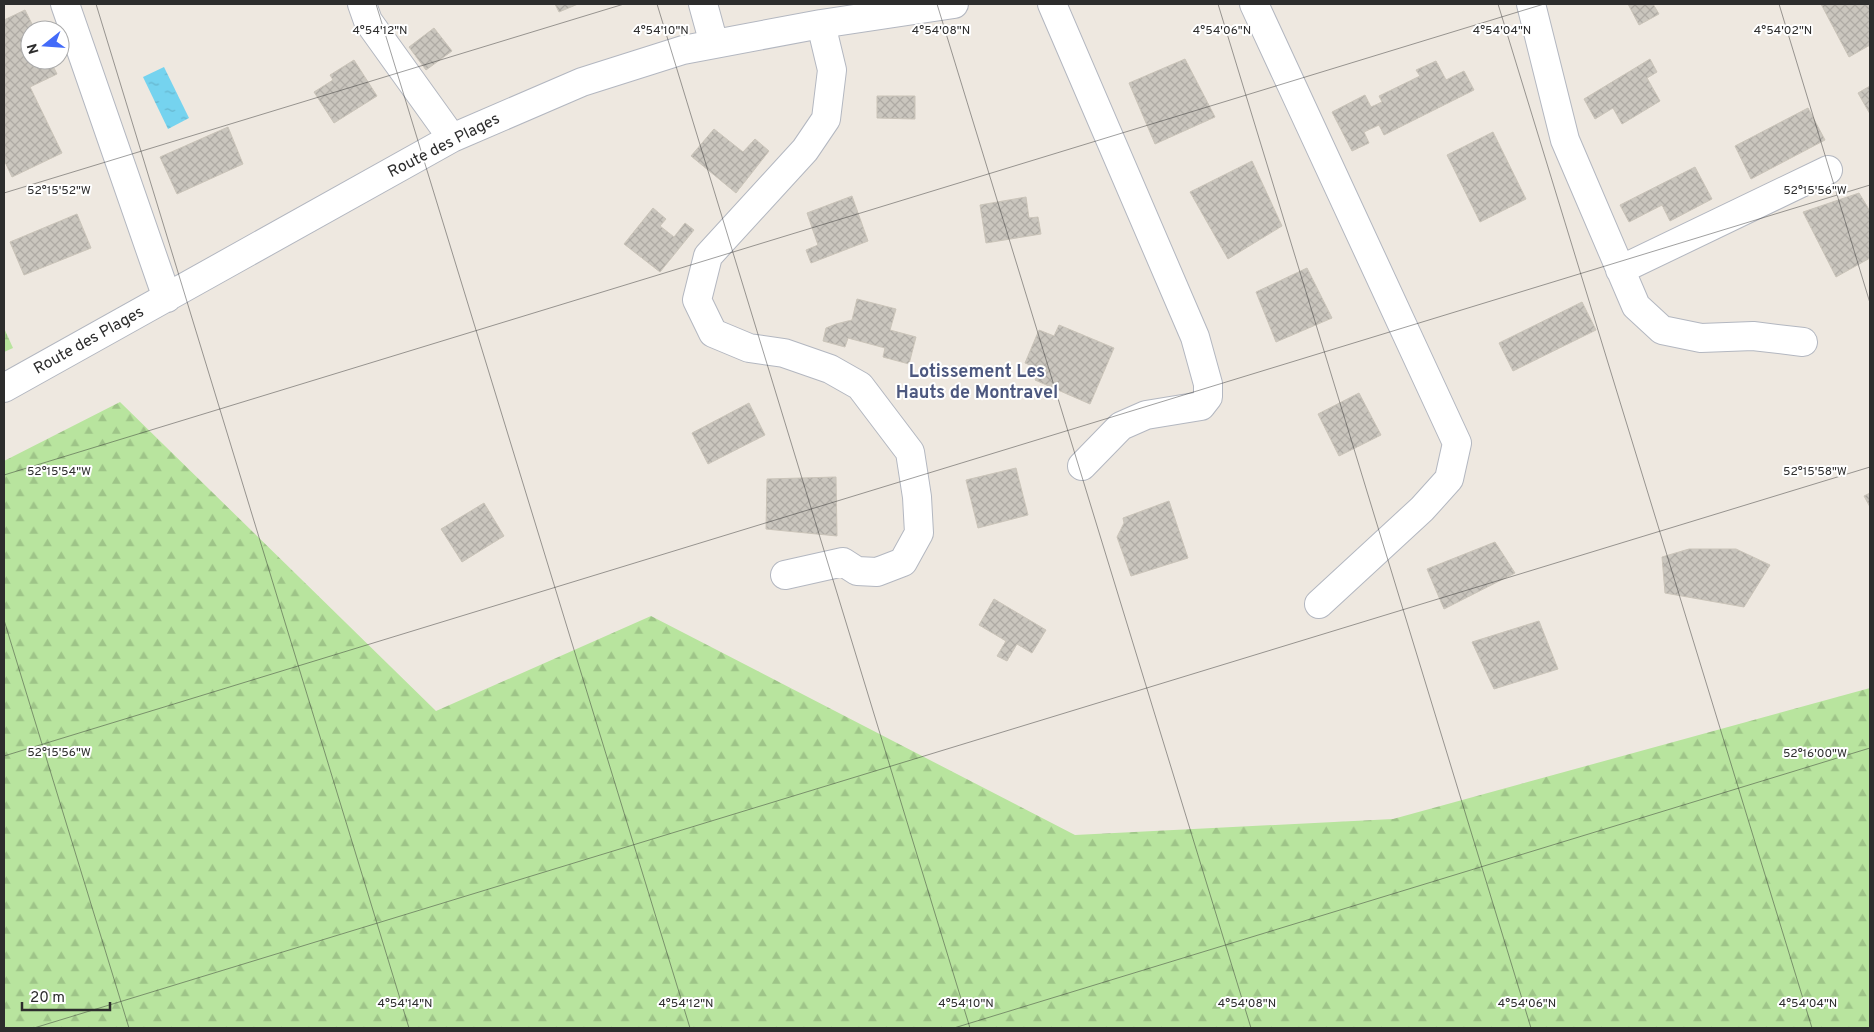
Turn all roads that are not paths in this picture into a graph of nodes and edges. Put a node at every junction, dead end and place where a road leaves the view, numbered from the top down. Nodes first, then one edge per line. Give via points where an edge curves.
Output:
1 (65, 4) edge
2 (362, 4) edge
3 (704, 4) edge
4 (954, 4) edge
5 (1052, 4) edge
6 (1254, 4) edge
7 (1531, 4) edge
8 (920, 6) edge
9 (822, 24) junction
10 (714, 44) junction
11 (452, 138) junction
12 (1828, 170) dead end
13 (1620, 270) junction
14 (167, 298) junction
15 (1803, 342) dead end
16 (4, 388) edge
17 (1082, 466) dead end
18 (785, 575) dead end
19 (1319, 604) dead end

1 - 14 street
2 - 11 street via 368,22
3 - 10 street
4 - 8 street, Route des Plages
5 - 17 street via 1195,337 1208,384 1208,397 1201,406 1146,415 1121,426
6 - 19 street via 1457,443 1450,479
7 - 13 street via 1565,140
8 - 9 street, Route des Plages
9 - 10 street, Route des Plages
9 - 18 street via 832,70 826,119 805,150 708,256 698,300 713,333 748,348 784,353 830,369 860,386 910,452 919,533 903,562 877,572 857,571 843,562
10 - 11 street, Route des Plages via 683,50 582,82
11 - 14 street, Route des Plages
12 - 13 street
13 - 15 street via 1636,306 1662,330 1701,338 1753,336
14 - 16 street, Route des Plages

